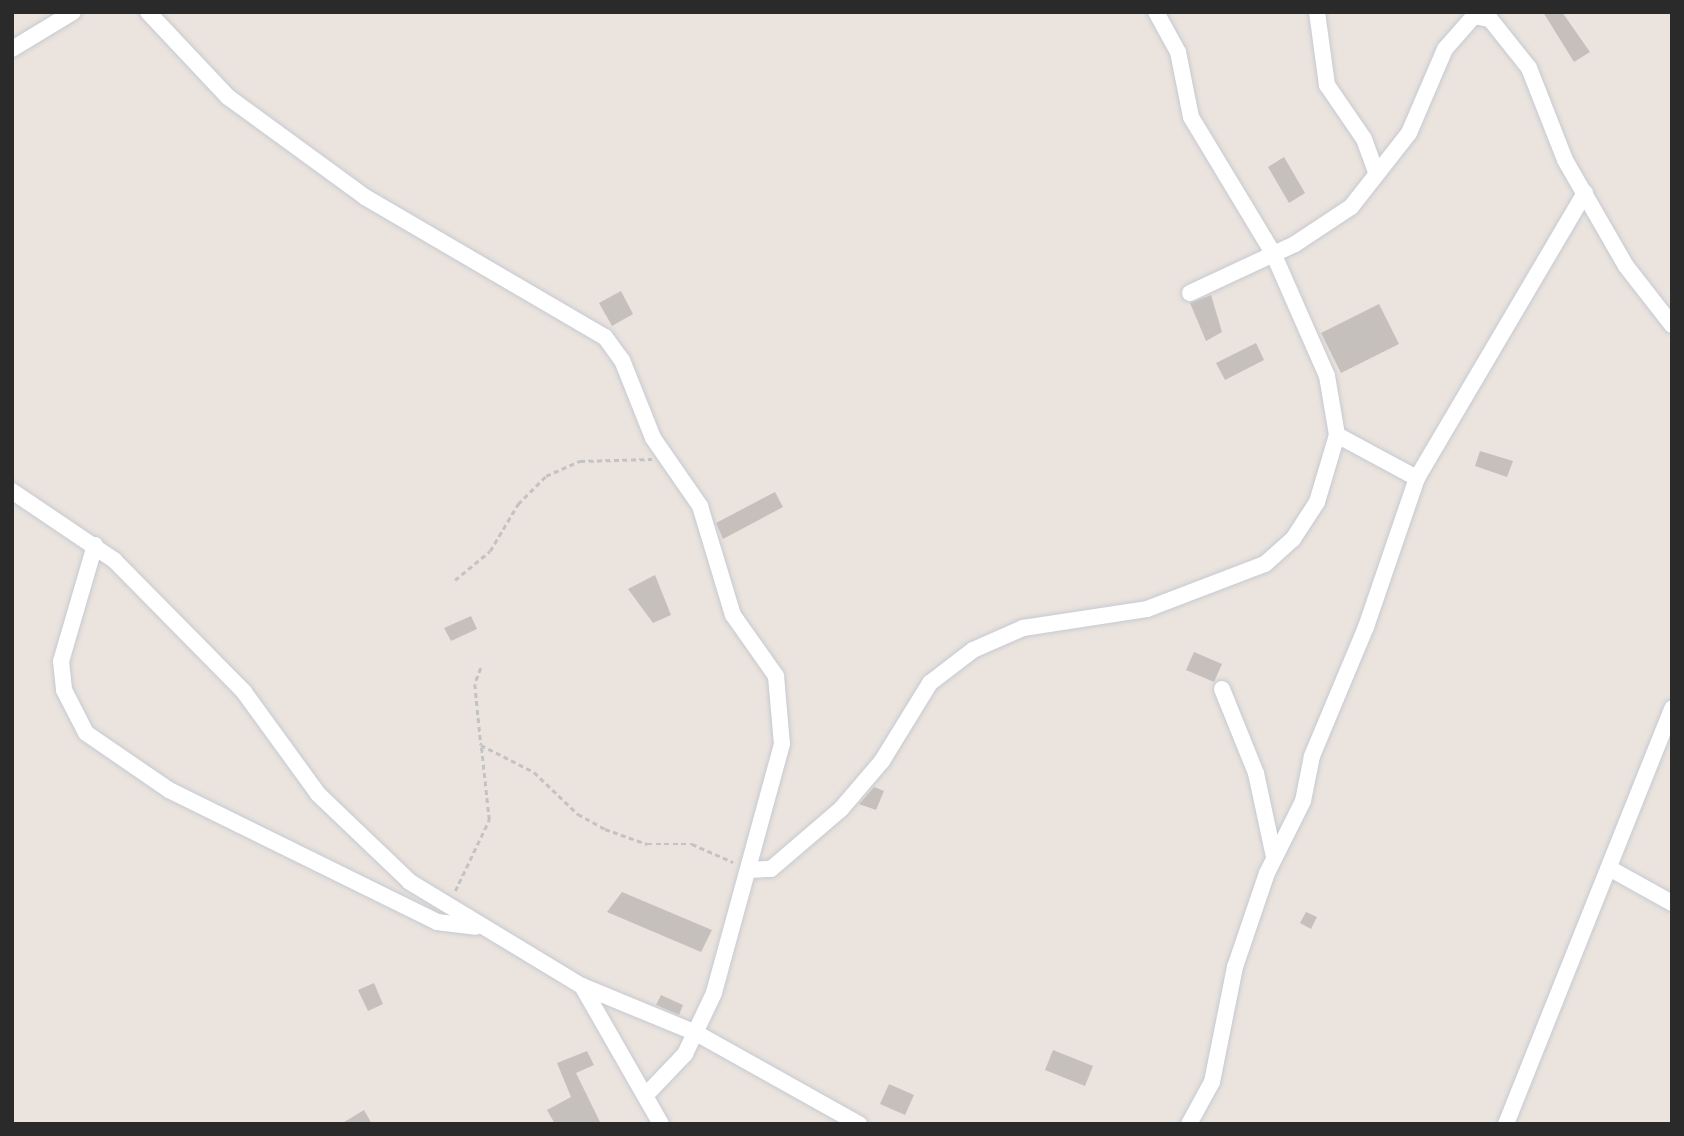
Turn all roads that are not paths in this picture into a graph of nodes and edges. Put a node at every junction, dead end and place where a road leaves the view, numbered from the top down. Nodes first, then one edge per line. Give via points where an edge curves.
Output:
1 (73, 12) edge
2 (148, 12) edge
3 (1156, 12) edge
4 (1317, 12) edge
5 (12, 49) edge
6 (1377, 174) junction
7 (1586, 192) junction
8 (1273, 253) junction
9 (1190, 293) dead end
10 (1672, 324) edge
11 (1338, 435) junction
12 (1417, 478) junction
13 (12, 491) edge
14 (95, 545) junction
15 (1222, 689) dead end
16 (1672, 708) edge
17 (1274, 857) junction
18 (1609, 869) junction
19 (749, 870) junction
20 (1672, 903) edge
21 (478, 927) junction
22 (582, 986) junction
23 (696, 1033) junction
24 (646, 1095) junction
25 (659, 1123) edge
26 (859, 1124) edge
27 (1189, 1124) edge
28 (1506, 1124) edge

1 - 5 street
2 - 19 street via 228,97 365,197 605,337 622,360 643,420 700,506 733,615 776,676 782,744
3 - 8 street via 1178,52 1191,117
4 - 6 street via 1327,85 1364,139
6 - 7 street via 1409,133 1445,49 1474,16 1490,19 1529,68 1565,160
6 - 8 street via 1351,207
7 - 10 street via 1626,265
7 - 12 street
8 - 9 street
8 - 11 street via 1319,353 1337,408
11 - 12 street
11 - 19 street via 1317,502 1274,558 1147,609 1023,628 973,650 930,683 882,761 841,809 771,869
12 - 17 street via 1366,627 1312,756 1303,801
13 - 14 street
14 - 21 street via 244,692 318,794 362,840 447,909
14 - 21 street via 61,661 64,690 86,733 169,790 437,922
15 - 17 street via 1256,773
16 - 18 street
17 - 27 street via 1235,967 1212,1082
18 - 20 street
18 - 28 street
19 - 23 street
21 - 22 street
22 - 23 street
22 - 24 street
23 - 24 street
23 - 26 street
24 - 25 street

